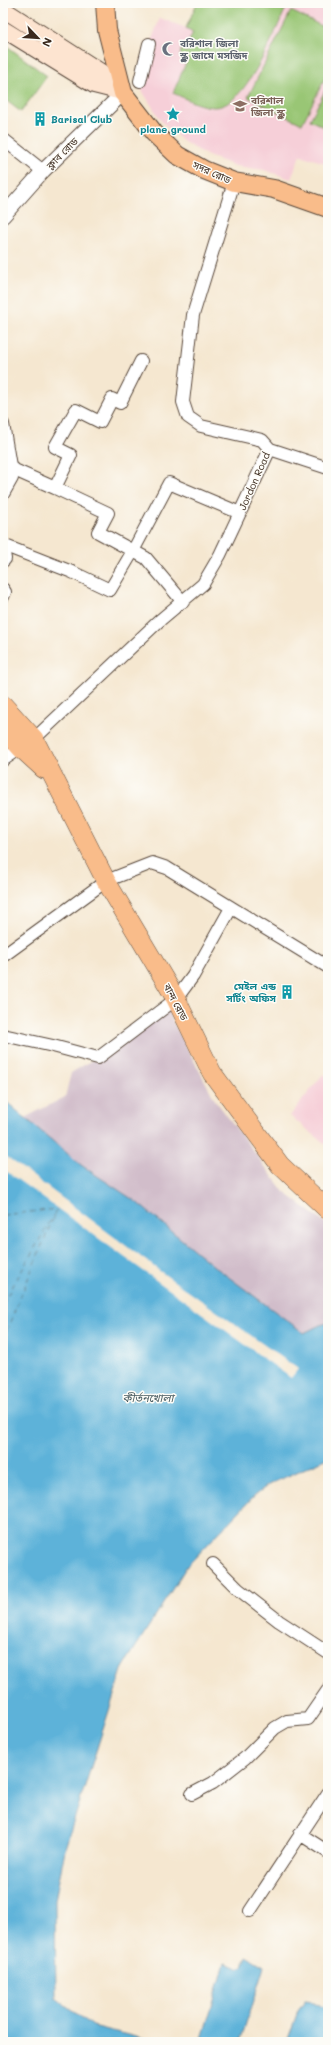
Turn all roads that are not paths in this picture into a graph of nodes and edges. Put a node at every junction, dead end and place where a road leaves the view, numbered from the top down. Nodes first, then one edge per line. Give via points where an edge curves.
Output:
1 (105, 3) edge
2 (3, 9) edge
3 (3, 29) edge
4 (149, 44) dead end
5 (135, 84) junction
6 (3, 139) edge
7 (44, 172) junction
8 (234, 182) junction
9 (328, 208) edge
10 (3, 216) edge
11 (141, 361) dead end
12 (3, 424) edge
13 (270, 449) junction
14 (10, 468) junction
15 (328, 468) edge
16 (55, 488) junction
17 (3, 494) edge
18 (240, 513) junction
19 (3, 546) edge
20 (133, 551) junction
21 (3, 561) edge
22 (3, 589) edge
23 (3, 597) edge
24 (182, 602) junction
25 (3, 705) edge
26 (3, 728) edge
27 (27, 743) junction
28 (3, 760) edge
29 (106, 881) junction
30 (230, 908) junction
31 (3, 956) edge
32 (328, 967) edge
33 (176, 999) junction
34 (3, 1035) edge
35 (328, 1210) edge
36 (213, 1564) dead end
37 (328, 1654) edge
38 (326, 1698) edge
39 (328, 1793) edge
40 (192, 1794) dead end
41 (300, 1834) junction
42 (328, 1852) edge
43 (250, 1911) dead end

1 - 5 main road via 107,30
2 - 5 main road via 101,72
3 - 5 main road via 94,85
4 - 5 street
5 - 7 street, ক্লাব রোড
5 - 8 main road, সদর রোড via 154,133 177,155
6 - 7 street
7 - 10 street, ক্লাব রোড
8 - 9 main road, সদর রোড via 274,189
8 - 13 street, Jordon Road via 192,314 183,402 188,417 200,426 262,440
11 - 16 street via 120,403 112,399 100,422 76,410 55,447 72,456
12 - 14 street
13 - 15 street
13 - 18 street, Jordon Road
14 - 16 street
14 - 17 street via 12,478
16 - 20 street via 108,513 98,532
18 - 20 street via 169,483
18 - 24 street, Jordon Road via 203,584
19 - 20 street via 72,572 110,590
19 - 21 street
20 - 24 street via 146,558
22 - 23 street
24 - 27 street, Jordon Road
25 - 27 highway, বান্দ রোড
26 - 27 highway, বান্দ রোড
27 - 28 street, Jordon Road
27 - 29 highway, বান্দ রোড via 51,775
29 - 30 street via 152,863 167,868
29 - 31 street
29 - 33 highway, বান্দ রোড
30 - 32 street
30 - 33 street via 193,976
33 - 34 street via 98,1058
33 - 35 highway, বান্দ রোড via 216,1078 280,1165
36 - 37 street via 238,1589 279,1622
38 - 40 street via 308,1719 287,1721 275,1728 245,1758 213,1783
39 - 41 street
41 - 42 street
41 - 43 street

